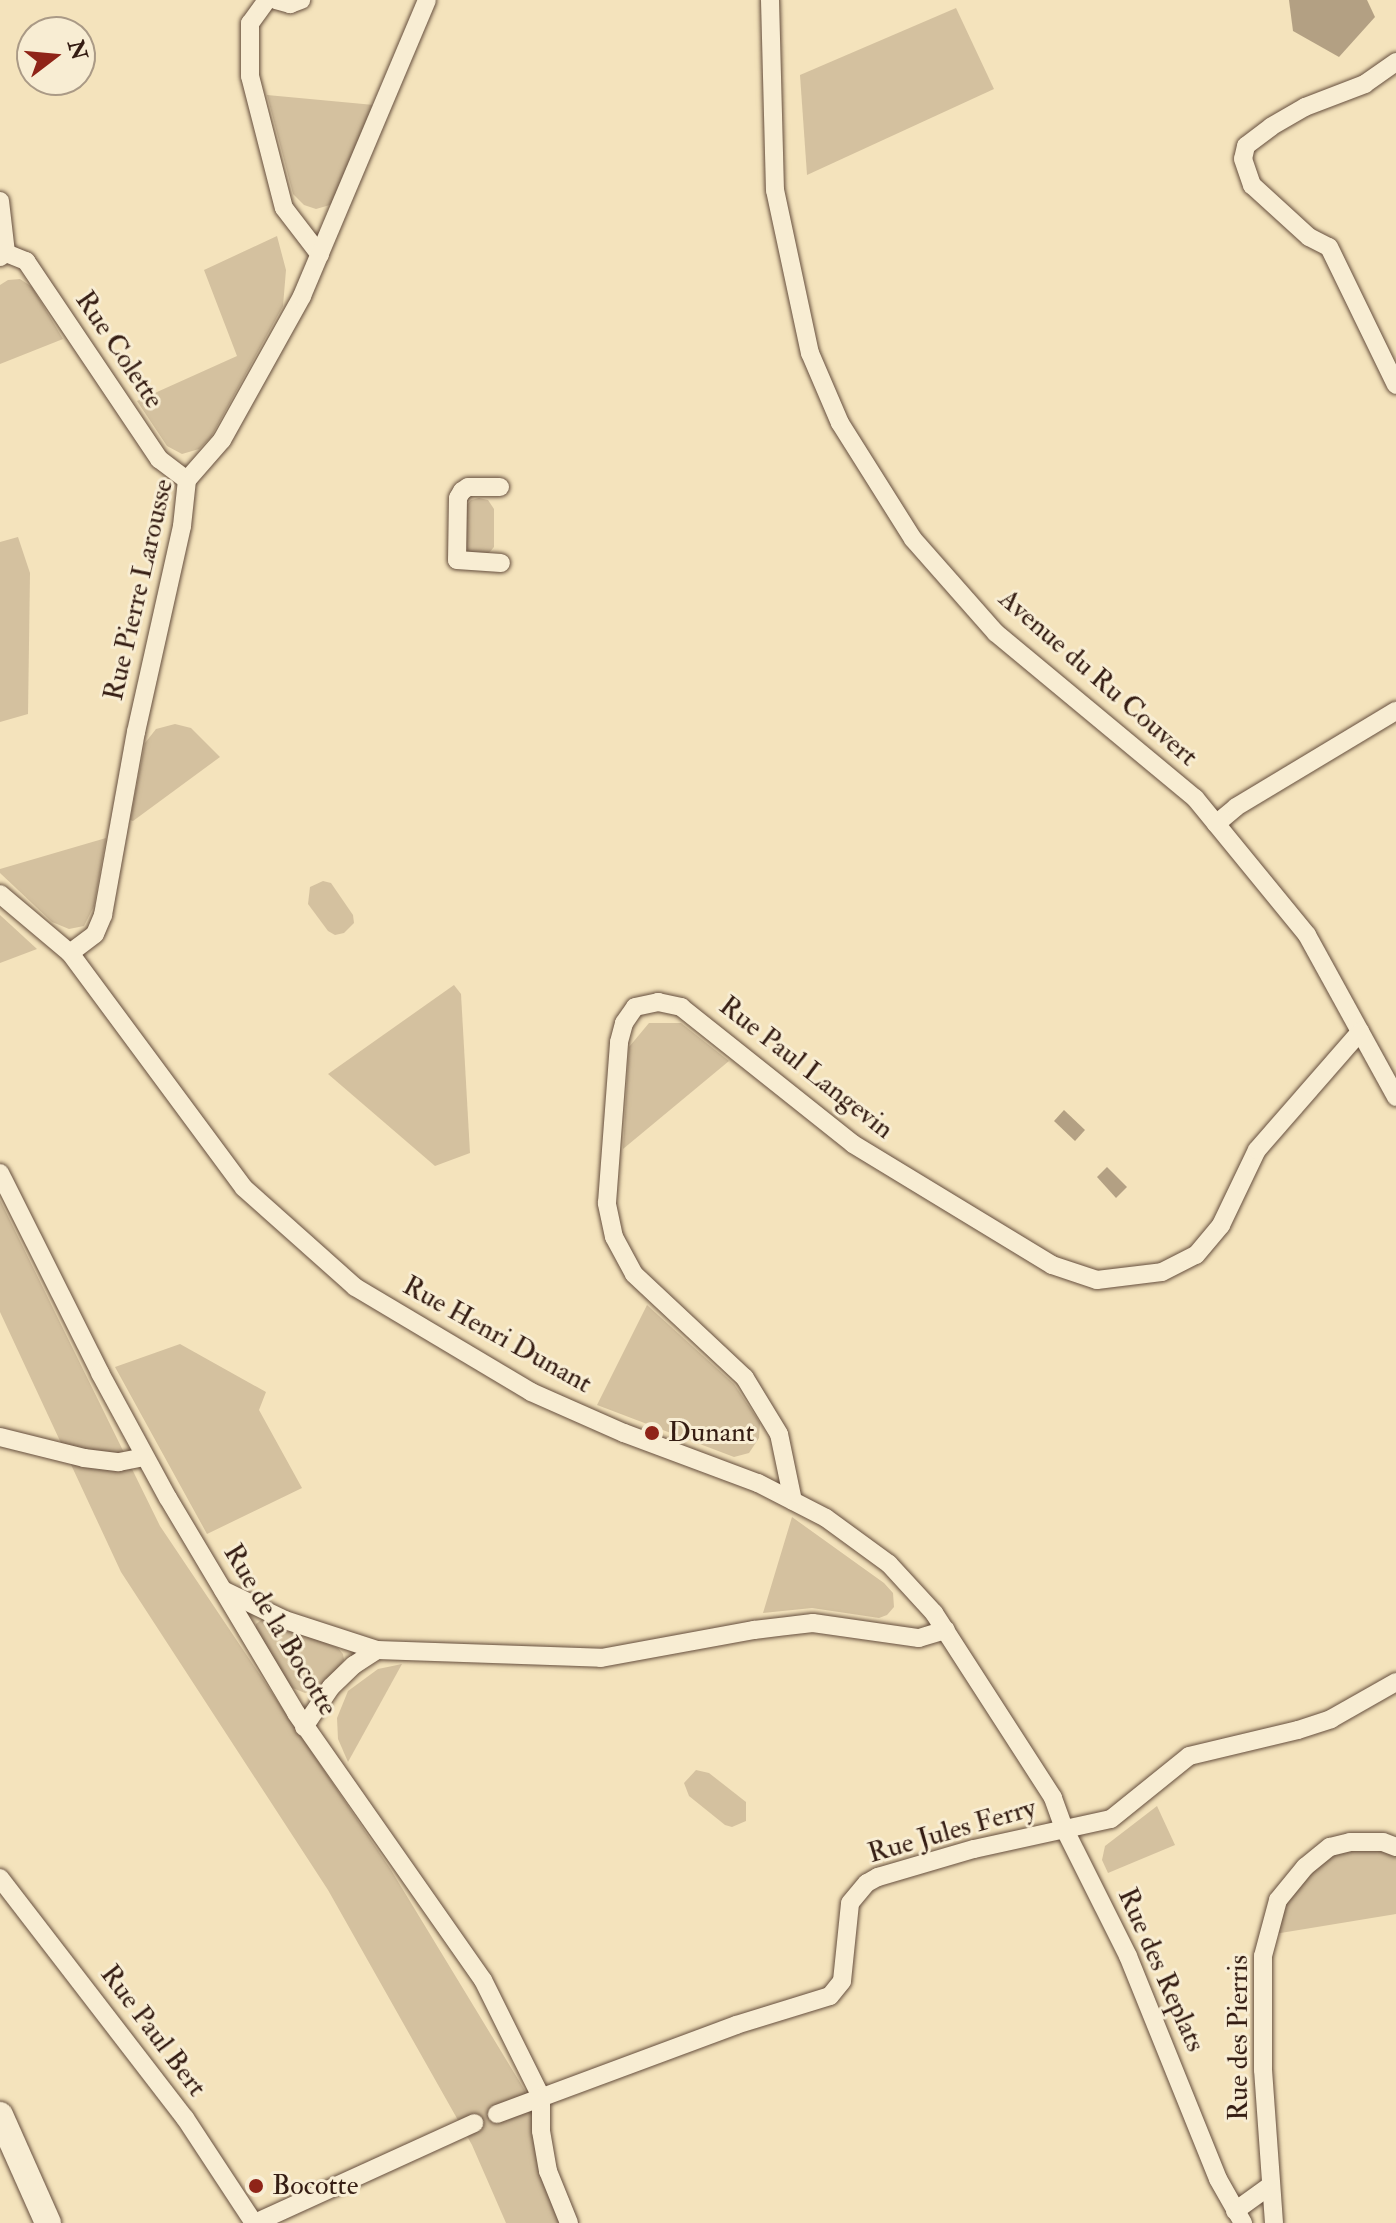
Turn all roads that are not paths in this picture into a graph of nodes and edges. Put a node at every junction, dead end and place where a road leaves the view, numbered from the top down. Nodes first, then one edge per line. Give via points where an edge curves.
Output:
1 (267, 0) edge
2 (276, 0) edge
3 (301, 0) edge
4 (427, 0) edge
5 (770, 0) edge
6 (1396, 62) edge
7 (0, 201) edge
8 (3, 255) edge
9 (320, 255) junction
10 (1396, 385) edge
11 (187, 480) junction
12 (500, 487) dead end
13 (501, 563) dead end
14 (1396, 711) edge
15 (1216, 824) junction
16 (0, 894) edge
17 (70, 953) junction
18 (1360, 1032) junction
19 (1396, 1097) edge
20 (0, 1173) edge
21 (0, 1437) edge
22 (145, 1457) junction
23 (793, 1501) junction
24 (223, 1590) junction
25 (946, 1630) junction
26 (377, 1650) junction
27 (1396, 1682) edge
28 (304, 1727) junction
29 (1064, 1828) junction
30 (1396, 1847) edge
31 (0, 1878) edge
32 (541, 2097) junction
33 (497, 2114) dead end
34 (0, 2115) edge
35 (474, 2123) dead end
36 (1271, 2185) junction
37 (1239, 2217) edge
38 (48, 2223) edge
39 (254, 2223) edge
40 (569, 2223) edge
41 (1274, 2223) edge

1 - 9 street via 250,23 250,76 284,208
2 - 3 street
4 - 9 street, Rue Pierre Larousse
5 - 15 street, Avenue du Ru Couvert via 775,190 810,353 840,423 913,539 996,633 1195,798
6 - 10 street via 1365,84 1305,107 1271,127 1246,146 1243,159 1252,185 1309,237 1329,247
7 - 8 street, Rue Colette
8 - 11 street, Rue Colette via 26,261 159,459
9 - 11 street, Rue Pierre Larousse via 222,440
11 - 17 street, Rue Pierre Larousse via 103,915 95,934
12 - 13 street via 462,491 457,560
14 - 15 street
15 - 18 street, Avenue du Ru Couvert via 1307,935
16 - 17 street, Rue Henri Dunant
17 - 23 street, Rue Henri Dunant via 244,1188 355,1287 531,1392
18 - 19 street, Avenue du Ru Couvert
18 - 23 street, Rue Paul Langevin via 1257,1150 1221,1225 1196,1255 1162,1272 1097,1280 1052,1265 853,1144 681,1007 658,1002 635,1007 619,1042 607,1203 614,1237 634,1274 745,1378 779,1434
20 - 22 street, Rue de la Bocotte
21 - 22 street via 84,1458 119,1462
22 - 24 street, Rue de la Bocotte
23 - 25 street, Rue Henri Dunant via 889,1564
24 - 26 street via 285,1620
24 - 28 street, Rue de la Bocotte
25 - 26 street via 919,1638 813,1623 601,1658
25 - 29 street, Rue Henri Dunant via 1053,1798
26 - 28 street via 331,1687
27 - 29 street, Rue Jules Ferry via 1331,1719 1189,1756 1111,1819
28 - 32 street, Rue de la Bocotte via 483,1980
29 - 32 street, Rue Jules Ferry via 867,1883 850,1903 842,1981 824,2000 736,2025
29 - 37 street, Rue des Replats via 1128,1956
30 - 36 street, Rue des Pierris via 1383,1842 1330,1847 1278,1900 1263,1956
31 - 39 street, Rue Paul Bert via 185,2118
32 - 33 street, Rue Jules Ferry
32 - 40 street via 548,2171
34 - 38 main road
35 - 39 street
36 - 37 street
36 - 41 street, Rue des Pierris

